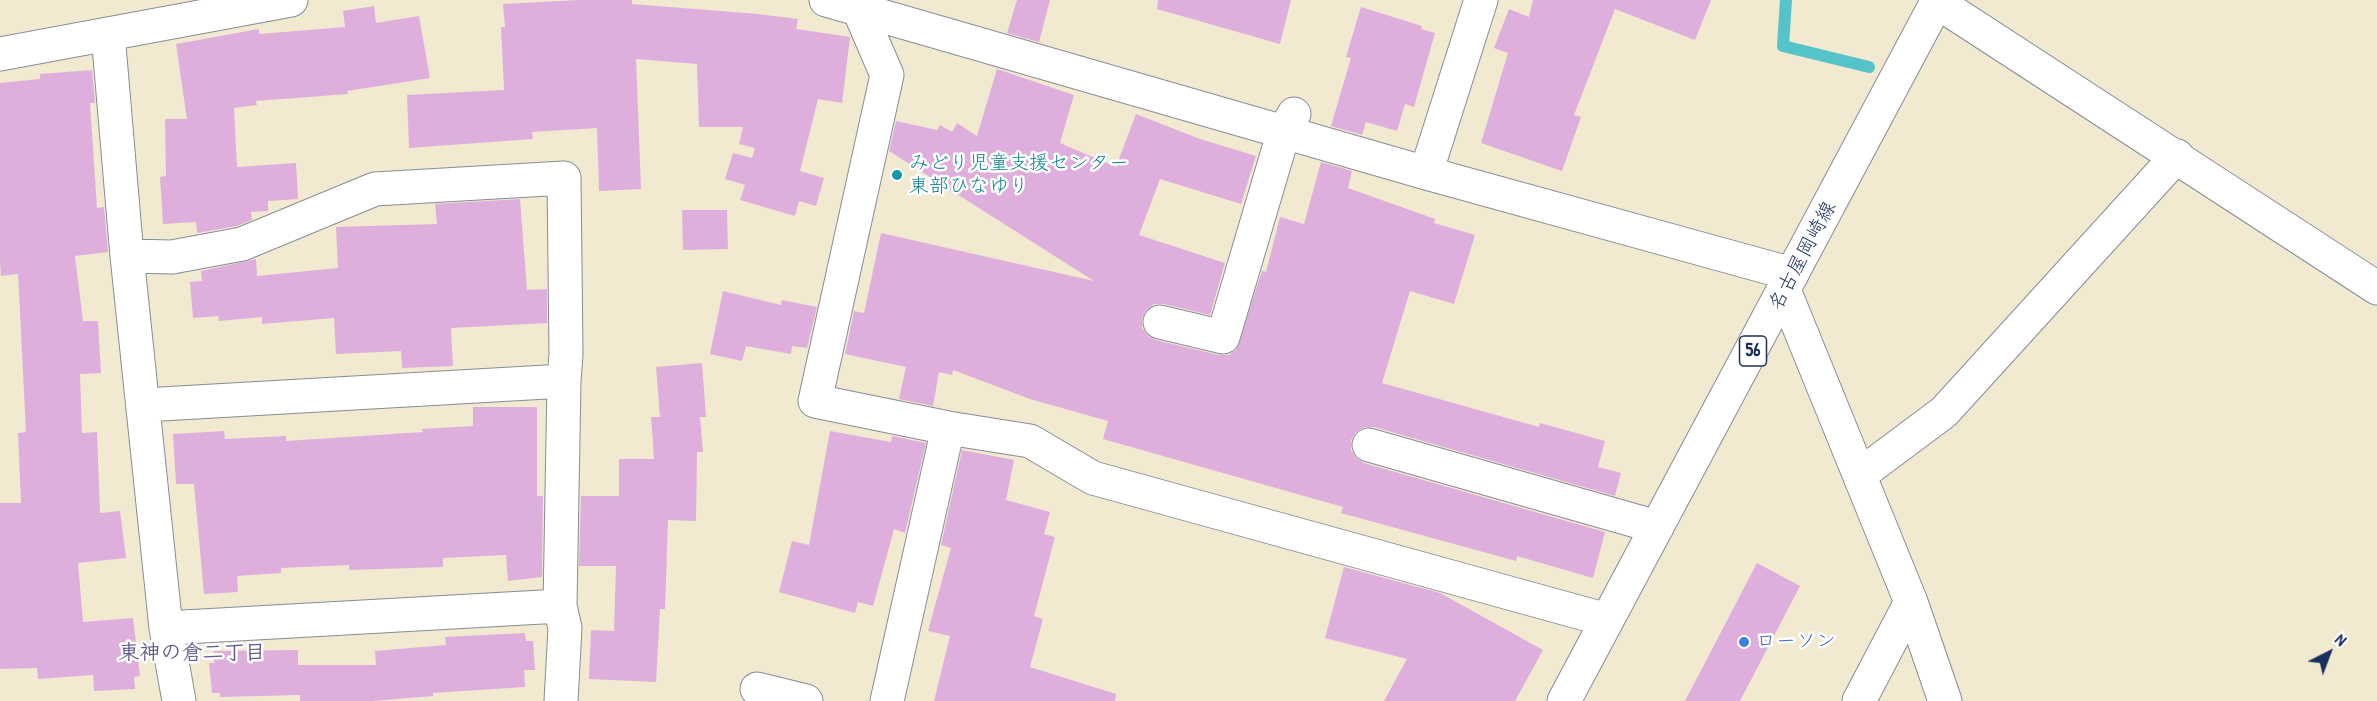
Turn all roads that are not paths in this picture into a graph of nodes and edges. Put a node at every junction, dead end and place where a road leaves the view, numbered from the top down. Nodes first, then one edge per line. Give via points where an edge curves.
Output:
1 (291, 0) edge
2 (826, 0) edge
3 (1481, 0) edge
4 (1938, 1) edge
5 (859, 10) junction
6 (108, 34) junction
7 (0, 54) edge
8 (1289, 123) junction
9 (2177, 156) junction
10 (1426, 173) junction
11 (127, 256) junction
12 (1788, 282) junction
13 (2377, 288) edge
14 (1160, 322) dead end
15 (564, 381) junction
16 (144, 405) junction
17 (948, 428) junction
18 (1369, 446) dead end
19 (1861, 474) junction
20 (1657, 527) junction
21 (1911, 602) junction
22 (560, 606) junction
23 (1608, 620) junction
24 (166, 628) junction
25 (757, 689) dead end
26 (179, 701) edge
27 (561, 701) edge
28 (806, 701) edge
29 (887, 701) edge
30 (1564, 701) edge
31 (1859, 701) edge
32 (1945, 701) edge

1 - 6 street
2 - 5 street
3 - 10 street
4 - 9 street
4 - 12 street, 名古屋岡崎線 / 56
5 - 8 street
5 - 17 street via 887,75 814,401
6 - 7 street
6 - 11 street
8 - 10 street
8 - 14 street via 1223,337
9 - 13 street
9 - 19 street via 1944,412
10 - 12 street
11 - 15 street via 172,257 242,244 375,189 564,178
11 - 16 street
12 - 19 street
12 - 20 street, 名古屋岡崎線 / 56
15 - 16 street
15 - 22 street
16 - 24 street
17 - 23 street via 1030,441 1093,478
17 - 29 street
18 - 20 street
19 - 21 street
20 - 23 street, 名古屋岡崎線 / 56
21 - 31 street
21 - 32 street
22 - 24 street
22 - 27 street via 565,628
23 - 30 street, 名古屋岡崎線 / 56
24 - 26 street
25 - 28 street

